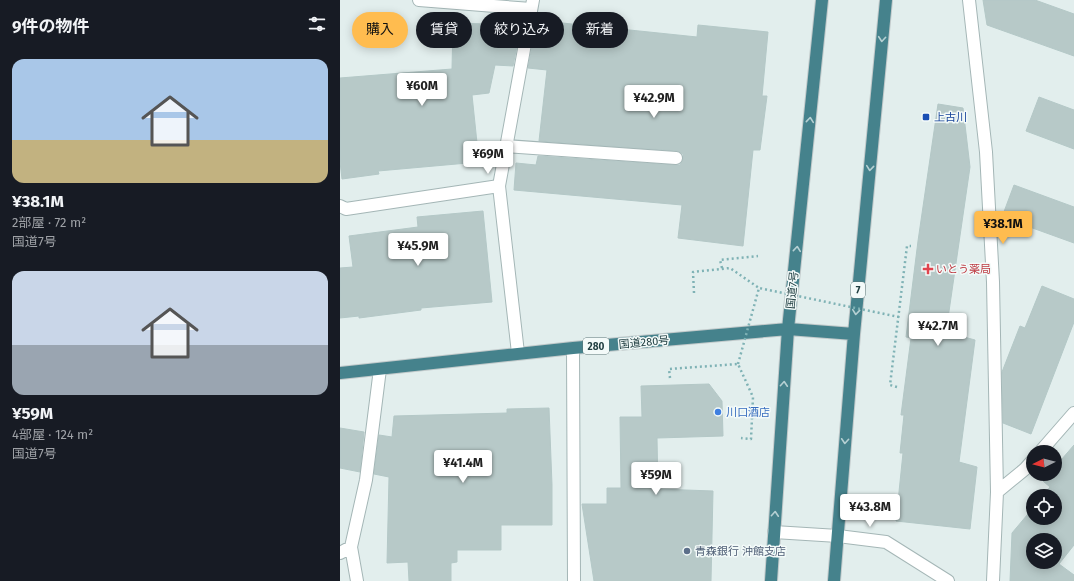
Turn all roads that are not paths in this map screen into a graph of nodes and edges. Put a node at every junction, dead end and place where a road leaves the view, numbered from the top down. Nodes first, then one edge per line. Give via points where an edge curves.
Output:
1 (419, 0) edge
2 (822, 0) edge
3 (886, 0) edge
4 (969, 0) edge
5 (532, 5) edge
6 (506, 146) junction
7 (676, 158) dead end
8 (499, 186) junction
9 (340, 206) edge
10 (788, 329) junction
11 (854, 334) junction
12 (573, 348) junction
13 (518, 353) junction
14 (380, 369) junction
15 (340, 373) edge
16 (1074, 413) edge
17 (1046, 445) edge
18 (1026, 468) edge
19 (997, 492) junction
20 (774, 532) junction
21 (838, 536) junction
22 (351, 547) junction
23 (340, 553) edge
24 (357, 581) edge
25 (574, 581) edge
26 (771, 581) edge
27 (834, 581) edge
28 (948, 581) edge
29 (993, 581) edge

1 - 5 street
10 -> 2 highway, 国道7号
3 -> 11 highway, 7
4 - 19 street via 986,152 993,282
5 - 6 street
6 - 7 street
6 - 8 street
8 - 9 street via 346,209
8 - 13 street
10 - 11 highway, 国道280号 / 280
10 - 12 highway, 国道280号 / 280
20 -> 10 highway, 国道7号
11 -> 21 highway, 7
12 - 13 highway, 国道280号 / 280
12 - 25 street
13 - 14 highway, 国道280号 / 280
14 - 15 highway, 国道280号 / 280
14 - 22 street via 366,480
16 - 17 street
18 - 19 street
19 - 29 street
20 - 21 street
20 - 26 highway, 国道7号
21 - 27 highway, 7
21 - 28 street via 886,542
22 - 23 street
22 - 24 street

